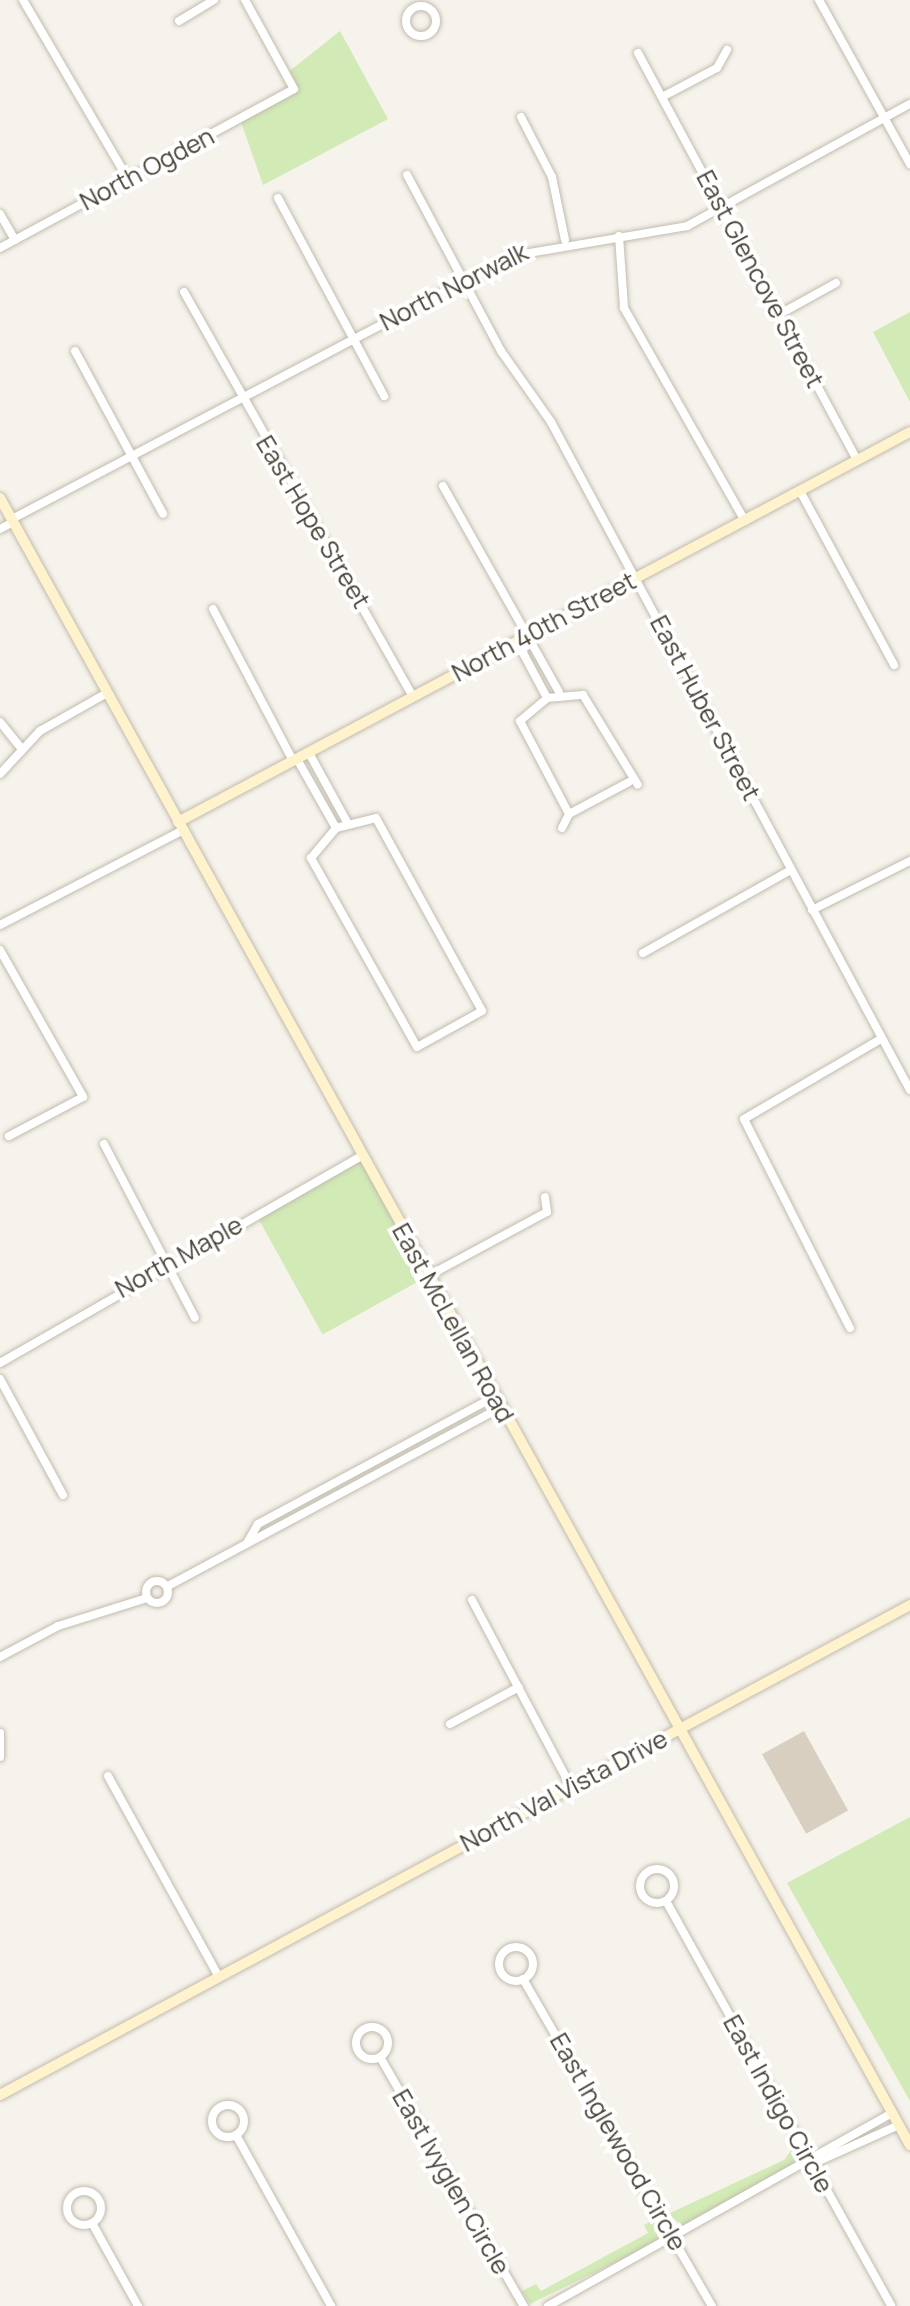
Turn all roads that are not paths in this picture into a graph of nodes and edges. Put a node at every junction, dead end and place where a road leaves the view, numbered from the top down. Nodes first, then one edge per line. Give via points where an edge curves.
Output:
1 (23, 0) edge
2 (214, 0) edge
3 (245, 0) edge
4 (819, 0) edge
5 (426, 3) edge
6 (179, 21) dead end
7 (727, 50) dead end
8 (638, 53) dead end
9 (662, 97) junction
10 (910, 104) edge
11 (521, 117) dead end
12 (885, 118) junction
13 (910, 164) edge
14 (407, 175) dead end
15 (128, 179) junction
16 (278, 198) dead end
17 (722, 210) junction
18 (0, 214) edge
19 (620, 236) junction
20 (15, 240) junction
21 (565, 240) junction
22 (0, 248) edge
23 (464, 279) junction
24 (836, 283) dead end
25 (184, 292) dead end
26 (780, 314) junction
27 (353, 338) junction
28 (75, 351) dead end
29 (384, 396) dead end
30 (241, 399) junction
31 (910, 432) edge
32 (132, 456) junction
33 (858, 460) junction
34 (443, 486) dead end
35 (800, 491) junction
36 (0, 498) edge
37 (163, 514) dead end
38 (12, 520) junction
39 (745, 521) junction
40 (0, 529) edge
41 (637, 578) junction
42 (213, 609) dead end
43 (525, 637) junction
44 (894, 665) dead end
45 (549, 673) junction
46 (537, 679) junction
47 (559, 692) junction
48 (108, 693) junction
49 (413, 697) junction
50 (547, 698) junction
51 (0, 722) edge
52 (20, 747) junction
53 (309, 752) junction
54 (295, 760) junction
55 (0, 774) edge
56 (570, 814) junction
57 (348, 824) junction
58 (181, 826) junction
59 (336, 828) junction
60 (562, 828) dead end
61 (910, 861) edge
62 (790, 870) junction
63 (812, 910) junction
64 (0, 925) edge
65 (0, 950) edge
66 (643, 953) dead end
67 (881, 1039) junction
68 (910, 1090) edge
69 (9, 1136) dead end
70 (104, 1144) dead end
71 (362, 1156) junction
72 (544, 1197) dead end
73 (167, 1263) junction
74 (428, 1276) junction
75 (195, 1318) dead end
76 (850, 1328) dead end
77 (0, 1363) edge
78 (0, 1379) edge
79 (497, 1402) junction
80 (468, 1412) junction
81 (450, 1422) junction
82 (473, 1423) junction
83 (456, 1432) junction
84 (416, 1438) junction
85 (422, 1451) junction
86 (63, 1495) dead end
87 (300, 1500) junction
88 (307, 1513) junction
89 (247, 1543) junction
90 (168, 1586) junction
91 (148, 1598) junction
92 (472, 1600) dead end
93 (910, 1605) edge
94 (0, 1658) edge
95 (519, 1688) junction
96 (450, 1724) dead end
97 (677, 1730) junction
98 (0, 1733) edge
99 (0, 1757) edge
100 (108, 1776) dead end
101 (572, 1787) junction
102 (666, 1902) junction
103 (219, 1978) junction
104 (524, 1979) junction
105 (380, 2057) junction
106 (0, 2094) edge
107 (892, 2113) junction
108 (899, 2125) junction
109 (858, 2132) junction
110 (236, 2135) junction
111 (842, 2140) junction
112 (865, 2144) junction
113 (910, 2145) edge
114 (849, 2152) junction
115 (812, 2164) junction
116 (92, 2223) junction
117 (674, 2238) junction
118 (138, 2306) edge
119 (331, 2306) edge
120 (524, 2306) edge
121 (548, 2306) edge
122 (712, 2306) edge
123 (891, 2306) edge

1 - 15 street
2 - 6 street
3 - 15 street, North Ogden via 294,89
4 - 12 street
5 - 5 street via 407,14 416,36 436,25
7 - 9 street via 717,68
8 - 9 street, East Glencove Street
9 - 17 street, East Glencove Street
10 - 12 street, North Norwalk
11 - 21 street via 552,177
12 - 13 street
12 - 17 street, North Norwalk
14 - 23 street, East Huber Street
15 - 20 street, North Ogden
16 - 27 street
17 - 19 street, North Norwalk via 668,232
17 - 26 street, East Glencove Street
18 - 20 street
19 - 21 street, North Norwalk
19 - 39 street via 624,308
20 - 22 street, North Ogden
21 - 23 street, North Norwalk
23 - 27 street, North Norwalk
23 - 41 street, East Huber Street
24 - 26 street
25 - 30 street, East Hope Street
26 - 33 street, East Glencove Street
27 - 29 street
27 - 30 street, North Norwalk
28 - 32 street
30 - 32 street, North Norwalk
30 - 49 street, East Hope Street
31 - 33 street, North 40th Street
32 - 37 street
32 - 38 street, North Norwalk
33 - 35 street, North 40th Street
34 - 43 street
35 - 39 street, North 40th Street
35 - 44 street
36 - 38 street, East McLellan Road
38 - 40 street, North Norwalk
38 - 48 street, East McLellan Road
39 - 41 street, North 40th Street
41 - 43 street, North 40th Street
41 - 62 street, East Huber Street
42 - 54 street
43 - 45 street
43 - 46 street
43 - 49 street, North 40th Street
45 - 46 street
45 - 47 street
46 - 50 street
47 - 50 street
47 - 56 street via 588,700 634,783
48 - 52 street
48 - 58 street, East McLellan Road
49 - 53 street, North 40th Street
50 - 56 street via 522,713 521,726
51 - 52 street
52 - 55 street
53 - 54 street, North 40th Street
53 - 57 street
54 - 58 street, North 40th Street
54 - 59 street
56 - 60 street
57 - 59 street
57 - 59 street via 376,818 482,1012 417,1047 311,858
58 - 64 street
58 - 71 street, East McLellan Road
61 - 63 street
62 - 63 street, East Huber Street
62 - 66 street
63 - 67 street, East Huber Street
65 - 69 street via 83,1097
67 - 68 street, East Huber Street
67 - 76 street via 744,1118
70 - 73 street
71 - 73 street, North Maple
71 - 74 street, East McLellan Road
72 - 74 street via 547,1212
73 - 75 street
73 - 77 street, North Maple
74 - 79 street, East McLellan Road
78 - 86 street
79 - 80 street
79 - 82 street
79 - 97 street, East McLellan Road
80 - 81 street
80 - 82 street
81 - 83 street
81 - 84 street
82 - 83 street
83 - 85 street
84 - 85 street
84 - 87 street
85 - 88 street
87 - 88 street
87 - 89 street via 258,1524
88 - 89 street
89 - 90 street
90 - 91 street via 164,1601
90 - 91 street via 152,1581
91 - 94 street via 58,1626
92 - 95 street
93 - 97 street, North Val Vista Drive
95 - 96 street
95 - 101 street
97 - 101 street, North Val Vista Drive
97 - 107 street, East McLellan Road
98 - 99 street
100 - 103 street
101 - 103 street, North Val Vista Drive
102 - 102 street, East Indigo Circle via 674,1881 650,1871 642,1894
102 - 115 street, East Indigo Circle
103 - 106 street, North Val Vista Drive
104 - 104 street, East Inglewood Circle via 531,1955 507,1950 503,1974
104 - 117 street, East Inglewood Circle
105 - 105 street, East Ivyglen Circle via 386,2035 363,2029 359,2053
105 - 120 street, East Ivyglen Circle
107 - 108 street, East McLellan Road
107 - 109 street
108 - 112 street
108 - 113 street, East McLellan Road
109 - 111 street
109 - 112 street
110 - 110 street via 242,2112 218,2108 213,2128
110 - 119 street
111 - 114 street
111 - 115 street
112 - 114 street
114 - 115 street
115 - 117 street
115 - 123 street, East Indigo Circle
116 - 116 street via 98,2200 75,2194 68,2214
116 - 118 street
117 - 121 street
117 - 122 street, East Inglewood Circle

